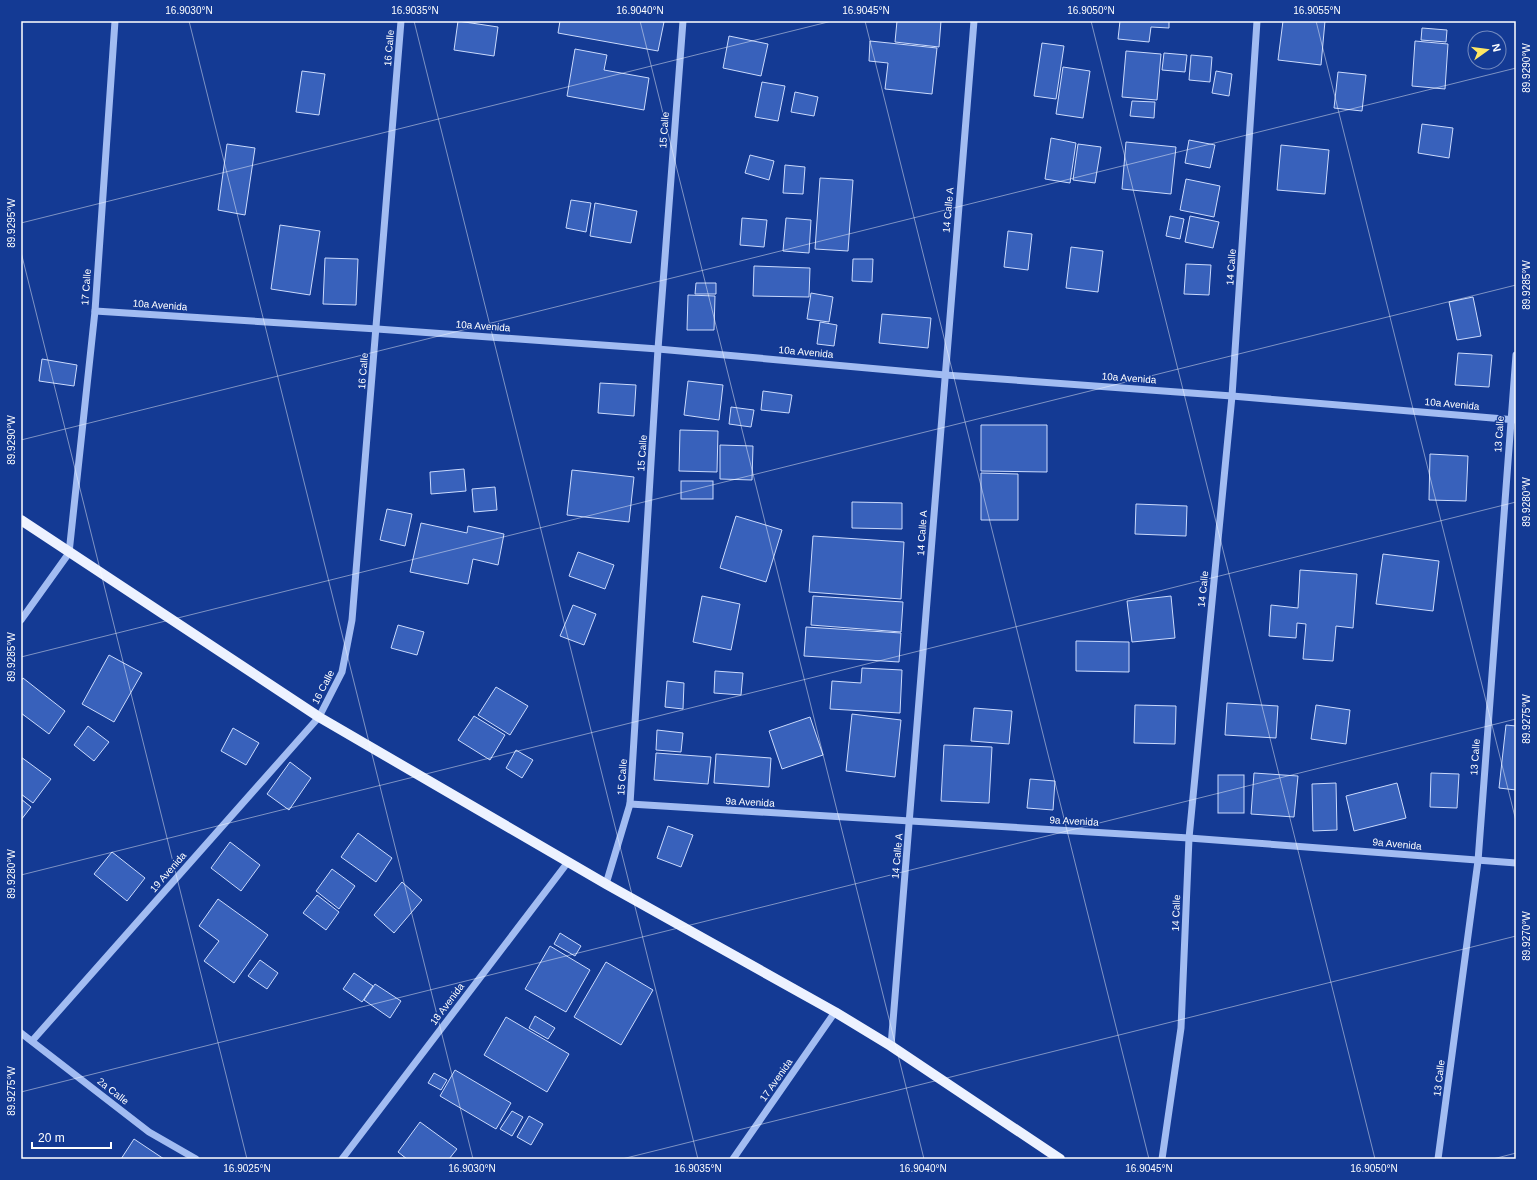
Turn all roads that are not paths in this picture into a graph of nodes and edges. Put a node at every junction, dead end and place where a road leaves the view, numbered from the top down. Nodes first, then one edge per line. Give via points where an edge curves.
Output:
1 (115, 21) edge
2 (401, 21) edge
3 (682, 21) edge
4 (974, 21) edge
5 (1257, 21) edge
6 (95, 311) junction
7 (377, 329) junction
8 (658, 349) junction
9 (1516, 355) edge
10 (945, 375) junction
11 (1232, 396) junction
12 (1513, 420) edge
13 (21, 520) edge
14 (69, 553) junction
15 (21, 620) edge
16 (319, 717) junction
17 (630, 804) junction
18 (910, 821) junction
19 (1189, 838) junction
20 (1478, 860) junction
21 (568, 862) junction
22 (1516, 863) edge
23 (606, 884) junction
24 (835, 1012) junction
25 (21, 1033) edge
26 (32, 1041) junction
27 (891, 1046) junction
28 (196, 1159) edge
29 (342, 1159) edge
30 (733, 1159) edge
31 (1060, 1159) edge
32 (1162, 1159) edge
33 (1438, 1159) edge

1 - 6 street, 17 Calle
2 - 7 street, 16 Calle
3 - 8 street, 15 Calle
4 - 10 street, 14 Calle A
5 - 11 street, 14 Calle
6 - 7 street, 10a Avenida
6 - 14 street, 17 Calle
7 - 8 street, 10a Avenida
7 - 16 street, 16 Calle via 352,620 342,672
8 - 10 street, 10a Avenida
8 - 17 street, 15 Calle
9 - 12 street, 13 Calle
10 - 11 street, 10a Avenida
10 - 18 street, 14 Calle A
11 - 12 street, 10a Avenida
11 - 19 street, 14 Calle
12 - 20 street, 13 Calle
13 - 14 main road
14 - 15 street
14 - 16 main road
16 - 21 main road
16 - 26 street, 19 Avenida
17 - 18 street, 9a Avenida
17 - 23 street, 15 Calle
18 - 19 street, 9a Avenida
18 - 27 street, 14 Calle A
19 - 20 street, 9a Avenida
19 - 32 street, 14 Calle via 1181,1028
20 - 22 street, 9a Avenida
20 - 33 street, 13 Calle
21 - 23 main road
21 - 29 street, 18 Avenida
23 - 24 main road
24 - 27 main road
24 - 30 street, 17 Avenida
25 - 26 street, 2a Calle
26 - 28 street, 2a Calle via 149,1132
27 - 31 main road

